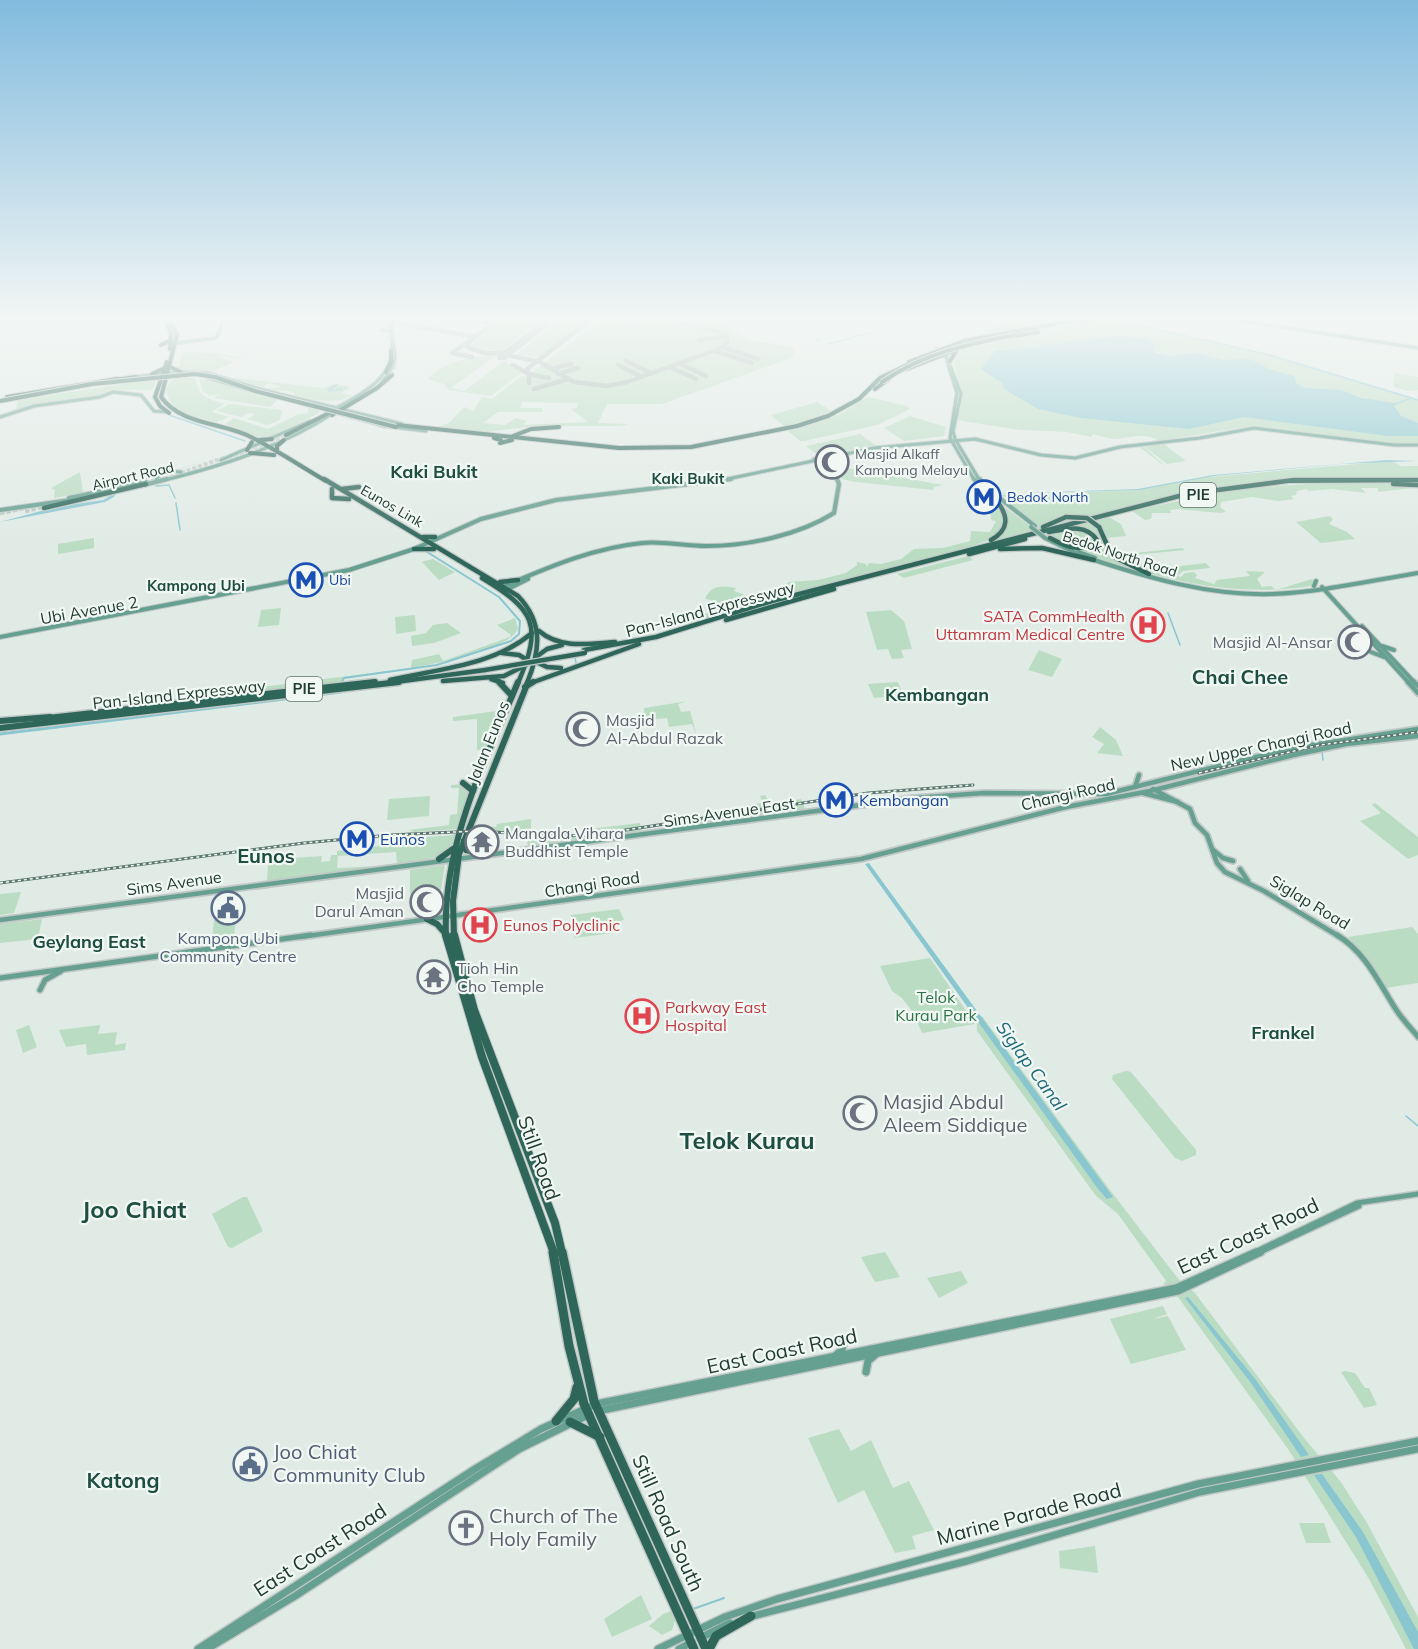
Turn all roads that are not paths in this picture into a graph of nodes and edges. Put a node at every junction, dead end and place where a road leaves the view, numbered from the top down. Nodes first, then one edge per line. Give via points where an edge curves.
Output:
1 (19, 395) edge
2 (19, 395) edge
3 (30, 395) edge
4 (31, 395) edge
5 (32, 395) edge
6 (110, 395) edge
7 (141, 395) edge
8 (156, 395) edge
9 (161, 395) edge
10 (269, 395) edge
11 (271, 395) edge
12 (277, 395) edge
13 (282, 395) edge
14 (357, 395) edge
15 (360, 395) tunnel mouth
16 (366, 395) tunnel mouth
17 (862, 395) edge
18 (868, 395) edge
19 (957, 395) edge
20 (959, 395) edge
21 (8, 397) junction
22 (290, 397) junction
23 (285, 399) junction
24 (0, 400) edge
25 (347, 402) junction
26 (354, 404) junction
27 (327, 405) junction
28 (166, 412) junction
29 (335, 412) junction
30 (351, 412) junction
31 (947, 414) dead end
32 (322, 415) junction
33 (0, 417) edge
34 (951, 417) junction
35 (350, 418) junction
36 (189, 419) junction
37 (397, 426) junction
38 (437, 430) junction
39 (426, 431) junction
40 (953, 431) junction
41 (285, 437) junction
42 (507, 437) junction
43 (973, 438) junction
44 (272, 439) junction
45 (952, 439) junction
46 (968, 439) junction
47 (533, 440) junction
48 (254, 441) junction
49 (938, 441) junction
50 (1371, 442) junction
51 (1418, 445) edge
52 (261, 446) junction
53 (590, 447) junction
54 (958, 447) junction
55 (248, 452) junction
56 (275, 454) junction
57 (1047, 456) junction
58 (1067, 458) junction
59 (817, 460) junction
60 (216, 462) junction
61 (182, 472) junction
62 (156, 479) junction
63 (1418, 482) edge
64 (153, 483) junction
65 (171, 483) dead end
66 (146, 484) junction
67 (334, 488) junction
68 (351, 498) junction
69 (997, 501) junction
70 (44, 508) tunnel mouth
71 (0, 509) edge
72 (1033, 529) junction
73 (1048, 536) junction
74 (417, 537) junction
75 (436, 538) junction
76 (426, 542) junction
77 (981, 546) junction
78 (413, 548) junction
79 (435, 548) junction
80 (959, 556) junction
81 (1094, 560) junction
82 (1418, 572) edge
83 (1149, 574) junction
84 (491, 579) junction
85 (1316, 581) dead end
86 (517, 582) junction
87 (1324, 587) junction
88 (504, 588) junction
89 (1313, 588) junction
90 (517, 594) junction
91 (680, 630) junction
92 (539, 631) junction
93 (532, 633) junction
94 (0, 636) edge
95 (576, 643) junction
96 (639, 644) junction
97 (1380, 645) junction
98 (585, 652) junction
99 (1371, 652) dead end
100 (494, 654) junction
101 (1389, 658) junction
102 (531, 660) junction
103 (571, 667) junction
104 (1408, 676) junction
105 (485, 678) junction
106 (1418, 680) edge
107 (391, 682) junction
108 (1418, 686) edge
109 (525, 688) junction
110 (1418, 693) edge
111 (513, 696) junction
112 (508, 705) junction
113 (517, 706) junction
114 (0, 726) edge
115 (1418, 729) edge
116 (1392, 732) junction
117 (1418, 736) edge
118 (1397, 738) junction
119 (483, 765) junction
120 (492, 765) junction
121 (1139, 775) dead end
122 (463, 783) dead end
123 (1171, 785) junction
124 (1135, 787) junction
125 (1150, 788) junction
126 (473, 791) junction
127 (1121, 791) junction
128 (1141, 792) junction
129 (1058, 794) junction
130 (1179, 802) junction
131 (1066, 807) junction
132 (463, 841) junction
133 (1212, 848) junction
134 (453, 849) junction
135 (484, 854) junction
136 (455, 857) junction
137 (439, 859) junction
138 (1233, 861) dead end
139 (1240, 869) dead end
140 (1253, 885) junction
141 (448, 916) junction
142 (427, 919) junction
143 (0, 920) edge
144 (445, 934) junction
145 (452, 949) junction
146 (63, 969) junction
147 (0, 978) edge
148 (40, 990) dead end
149 (1418, 1036) edge
150 (1418, 1196) edge
151 (844, 1338) dead end
152 (880, 1352) junction
153 (832, 1358) junction
154 (866, 1372) dead end
155 (578, 1385) junction
156 (592, 1409) junction
157 (556, 1421) junction
158 (570, 1422) junction
159 (600, 1437) junction
160 (1418, 1441) edge
161 (1418, 1449) edge
162 (751, 1616) junction
163 (694, 1638) edge
164 (198, 1649) edge
165 (207, 1649) edge
166 (658, 1649) edge
167 (679, 1649) edge
168 (708, 1649) edge

1 - 21 main road
2 - 21 highway, bridge
3 - 24 highway, bridge
4 - 24 highway, bridge
5 - 24 main road
6 - 33 main road via 34,406
7 - 28 main road via 151,408
8 - 28 highway
9 - 36 highway via 169,409
10 - 23 main road
11 - 37 highway, bridge
12 - 37 highway, bridge
13 - 22 main road
14 - 25 main road, Airport Road
15 - 29 main road, Airport Road
16 - 26 highway
17 - 53 highway via 828,416 719,443 679,448
18 - 53 highway via 822,421 720,444 658,451
19 - 34 main road
20 - 40 main road, Bedok North Road
21 - 24 main road
22 - 23 main road
22 - 27 main road
23 - 32 main road via 321,408
25 - 27 main road
25 - 29 main road, Airport Road
26 - 29 highway
26 - 30 main road via 348,410
27 - 29 main road
28 - 36 highway
29 - 30 main road
29 - 32 main road, Airport Road
29 - 35 main road
29 - 35 main road
29 - 41 highway
30 - 38 main road
31 - 34 main road
32 - 44 main road, Airport Road
34 - 45 main road
35 - 39 main road
36 - 48 highway
37 - 38 highway
37 - 39 highway
38 - 42 highway
39 - 53 highway via 487,437 501,440 500,443 520,440
40 - 43 main road
40 - 45 main road, Bedok North Road
41 - 52 main road, Airport Road
41 - 56 highway
42 - 47 highway
42 - 47 highway via 531,429 559,428 523,434
43 - 45 main road
43 - 50 main road via 1064,457 1252,427
44 - 48 highway
44 - 52 main road, Airport Road
45 - 46 main road
45 - 49 main road
45 - 54 main road, Bedok North Road
46 - 54 main road
46 - 57 main road
47 - 53 highway
48 - 52 highway, Eunos Link
48 - 55 highway
49 - 54 main road
49 - 59 main road via 866,449
49 - 59 main road, Ubi Avenue 2 via 865,448
50 - 51 main road
50 - 58 main road via 1252,428
52 - 55 main road, Airport Road
52 - 56 highway, Eunos Link
52 - 60 main road, Airport Road
54 - 69 main road, Bedok North Road via 976,483
54 - 72 main road, Bedok North Road via 983,485
55 - 56 highway
55 - 60 main road, Airport Road
55 - 64 main road, Airport Road
56 - 67 highway, Eunos Link
57 - 58 main road
57 - 58 main road via 1052,460
59 - 75 main road, Ubi Avenue 2 via 734,479 559,500 481,519
59 - 86 main road via 841,483 838,508 832,518 821,524 730,546 622,547 570,561
60 - 61 main road, Airport Road
61 - 62 main road, Airport Road
61 - 62 main road via 164,471
62 - 71 main road, Airport Road
63 - 72 highway, Pan-Island Expressway / PIE via 1294,480 1208,490
63 - 73 highway, Pan-Island Expressway / PIE via 1296,483 1218,491
64 - 65 main road
64 - 66 main road, Airport Road
66 - 70 highway
66 - 71 main road, Airport Road
67 - 68 highway, Eunos Link
67 - 68 highway via 332,498
67 - 68 highway via 359,487
68 - 74 highway, Eunos Link
69 - 72 main road, Bedok North Road
69 - 77 highway via 1007,514 1007,527
72 - 73 main road, Bedok North Road, bridge
72 - 77 highway, Pan-Island Expressway / PIE
72 - 83 highway, bridge via 1066,517 1086,518 1099,527 1113,557
73 - 73 highway via 1079,548 1090,547 1097,540 1083,529
73 - 80 highway, Pan-Island Expressway / PIE
73 - 81 main road, Bedok North Road via 1061,548
73 - 83 main road, Bedok North Road via 1072,550
74 - 75 highway
74 - 76 highway, Eunos Link
74 - 78 highway
75 - 76 main road, Ubi Avenue 2
75 - 79 highway
76 - 78 main road, Ubi Avenue 2
76 - 79 highway, Eunos Link
77 - 91 highway, Pan-Island Expressway / PIE via 772,601
78 - 79 highway
78 - 94 main road, Ubi Avenue 2 via 332,572
79 - 84 highway, Eunos Link
79 - 88 highway, Eunos Link
80 - 81 highway via 1033,547
80 - 96 highway, Pan-Island Expressway / PIE
81 - 89 main road, Bedok North Road via 1202,589 1260,594
82 - 87 main road, Bedok North Road
83 - 89 main road, Bedok North Road via 1185,584 1234,590
84 - 86 highway
84 - 88 highway, Eunos Link
85 - 89 main road
86 - 88 main road
86 - 90 highway
87 - 89 main road
87 - 89 main road, Bedok North Road
87 - 97 main road
87 - 101 main road
88 - 90 highway
88 - 93 highway via 525,611
90 - 92 highway via 531,610
91 - 95 highway via 617,641
91 - 98 highway, Pan-Island Expressway / PIE
92 - 95 highway via 553,641
92 - 102 highway, Jalan Eunos
93 - 100 highway via 519,644
93 - 102 highway, Jalan Eunos
95 - 102 highway via 551,648
96 - 98 highway, Pan-Island Expressway / PIE
96 - 103 highway
97 - 101 main road
97 - 101 main road via 1396,651
98 - 107 highway, Pan-Island Expressway / PIE, bridge
99 - 101 main road
100 - 102 highway via 513,654
100 - 107 highway
101 - 104 main road
101 - 110 main road
102 - 103 highway via 546,667
102 - 105 highway via 511,673
102 - 109 highway, Jalan Eunos via 532,670
102 - 111 highway, Jalan Eunos
103 - 109 highway
104 - 106 main road
104 - 108 main road
105 - 107 highway
105 - 111 highway via 503,683
107 - 114 highway, Pan-Island Expressway / PIE
107 - 114 highway, Pan-Island Expressway / PIE
109 - 113 highway, Jalan Eunos
111 - 112 highway, Jalan Eunos
112 - 113 highway
112 - 119 highway, Jalan Eunos
113 - 120 highway, Jalan Eunos
115 - 116 main road, New Upper Changi Road
116 - 118 main road
116 - 125 main road, New Upper Changi Road via 1293,748
117 - 118 main road, New Upper Changi Road
118 - 123 main road, New Upper Changi Road via 1302,753
119 - 120 highway
119 - 126 highway, Jalan Eunos
120 - 132 highway, Jalan Eunos
121 - 124 main road
122 - 126 highway
123 - 125 main road, New Upper Changi Road
123 - 130 main road via 1170,793
124 - 125 main road, Sims Avenue East
124 - 127 main road, Sims Avenue East
125 - 127 main road
125 - 128 main road, Changi Road
125 - 130 main road
126 - 134 highway, Jalan Eunos
127 - 129 main road, Sims Avenue East
128 - 130 main road
128 - 131 main road, Changi Road
129 - 131 main road via 1068,800
129 - 135 main road, Sims Avenue East via 984,793 914,798 577,845
130 - 133 main road, Siglap Road via 1190,809
131 - 141 main road, Changi Road via 861,859
132 - 135 highway via 466,850
132 - 136 highway, Jalan Eunos
133 - 138 main road via 1222,858
133 - 140 main road, Siglap Road via 1219,867
134 - 136 highway, Jalan Eunos
134 - 137 highway
135 - 136 main road, Sims Avenue East
136 - 137 main road, Sims Avenue
136 - 141 highway, Jalan Eunos
137 - 143 main road, Sims Avenue
139 - 140 main road
140 - 149 main road, Siglap Road via 1349,942
141 - 142 main road, Changi Road
141 - 144 highway, Still Road
141 - 145 highway, Still Road
142 - 144 highway
142 - 146 main road, Changi Road
144 - 145 highway, Still Road
145 - 155 highway, Still Road via 482,1057 554,1254
145 - 156 highway, Still Road via 555,1223
146 - 147 main road, Changi Road
146 - 148 main road via 45,980
150 - 152 main road, East Coast Road via 1359,1206 1178,1291
150 - 153 main road, East Coast Road via 1357,1203 1176,1287
151 - 153 main road via 842,1350
152 - 154 main road via 869,1359
152 - 156 main road, East Coast Road
153 - 156 main road, East Coast Road
155 - 156 highway, Still Road
155 - 157 highway via 574,1399
156 - 157 main road, East Coast Road
156 - 158 main road, East Coast Road
156 - 159 highway, Still Road South
156 - 163 highway, Still Road South
157 - 164 main road, East Coast Road via 463,1476
158 - 159 highway
158 - 165 main road, East Coast Road via 519,1449
159 - 163 highway, Still Road South
160 - 163 main road, Marine Parade Road via 1198,1484 777,1599
161 - 162 main road, Marine Parade Road via 1194,1494 967,1561
162 - 163 main road, Marine Parade Road
162 - 168 highway via 716,1636
163 - 166 main road, Marine Parade Road
163 - 167 main road, Marine Parade Road
163 - 168 highway, Still Road South

